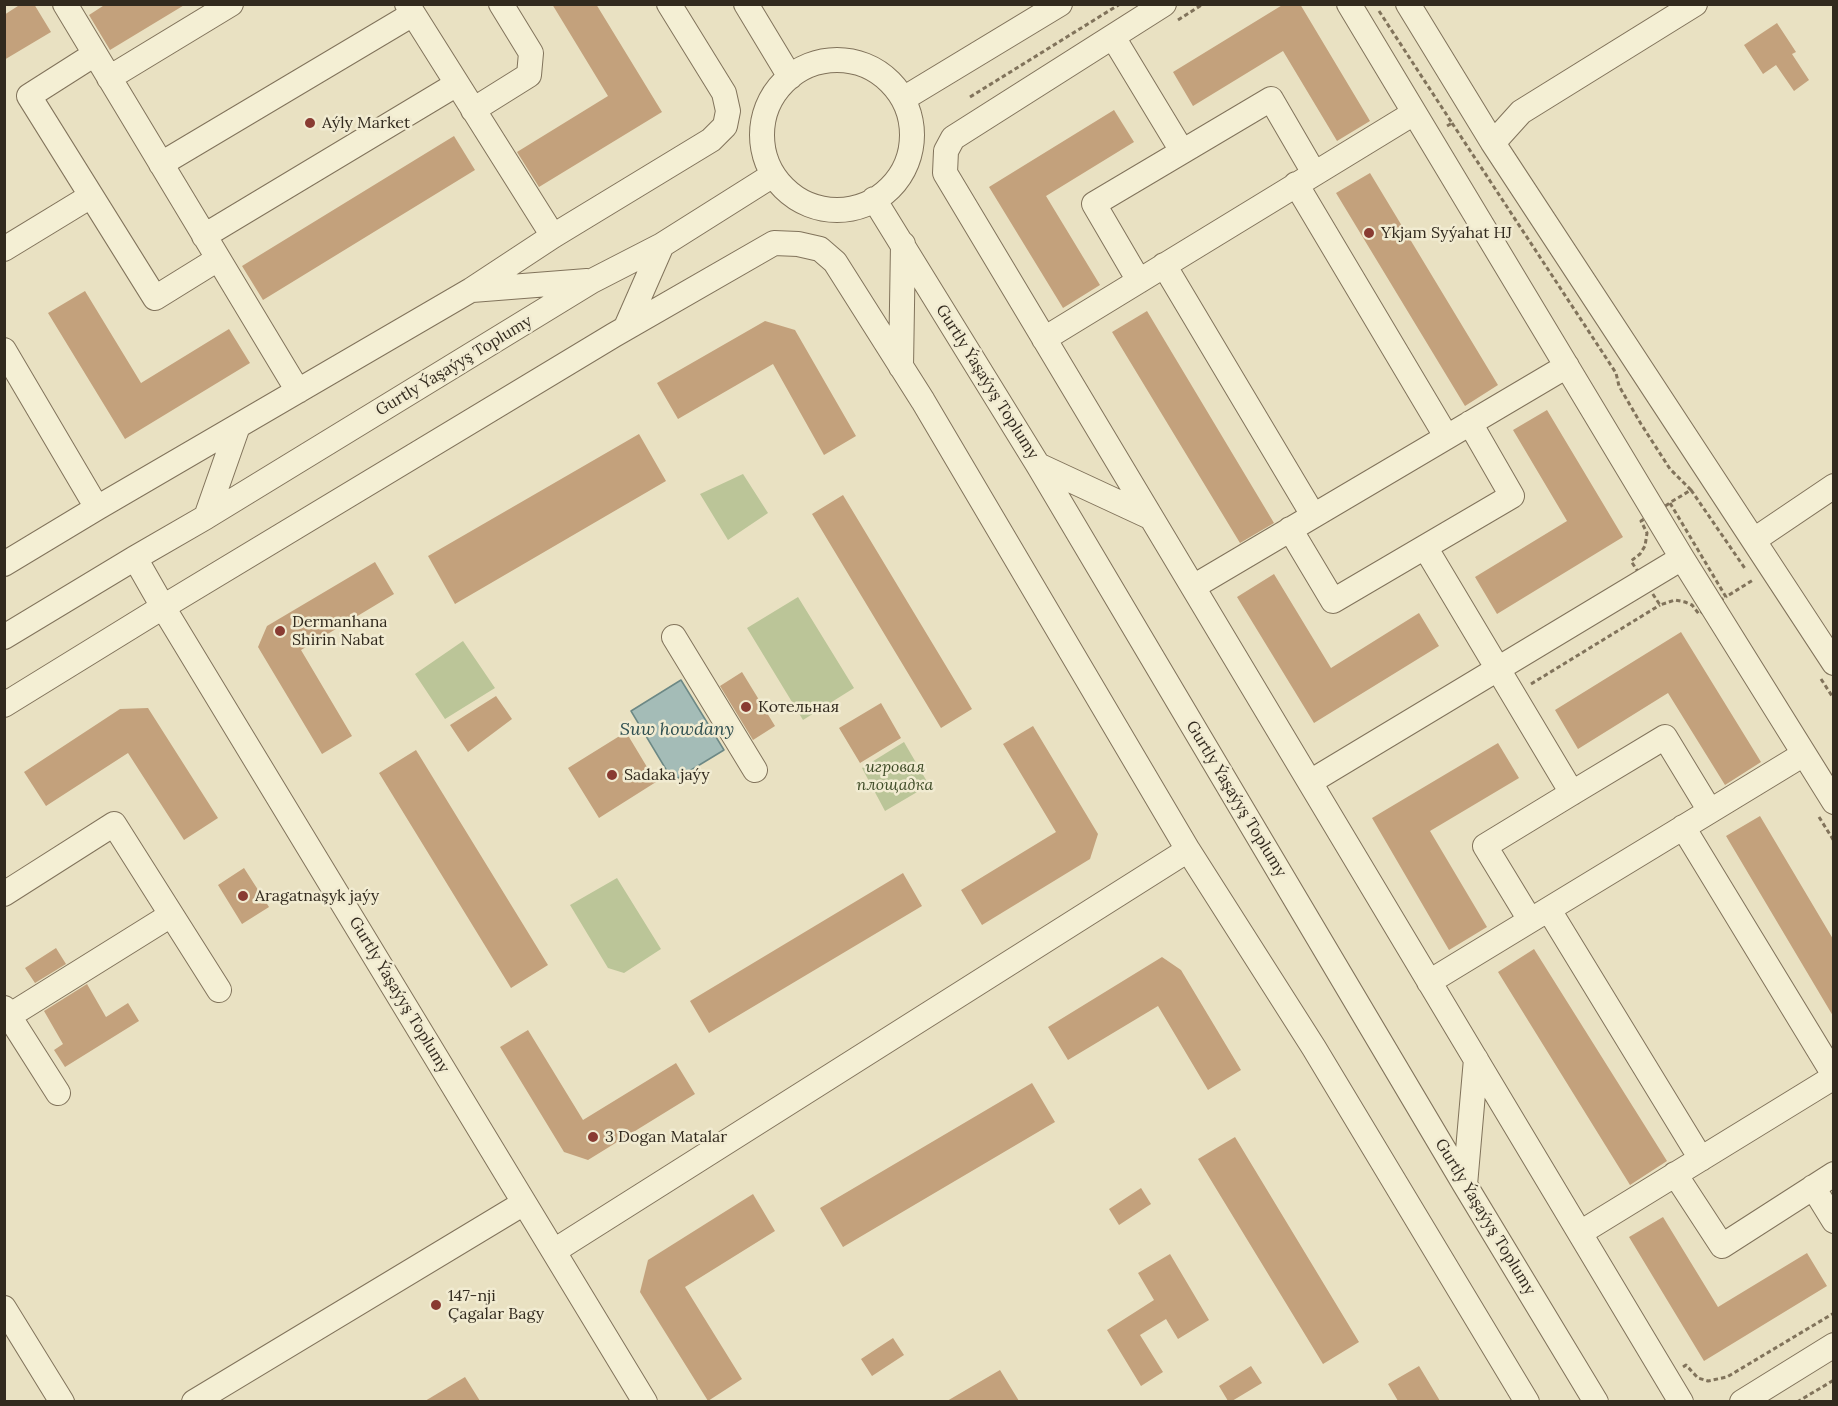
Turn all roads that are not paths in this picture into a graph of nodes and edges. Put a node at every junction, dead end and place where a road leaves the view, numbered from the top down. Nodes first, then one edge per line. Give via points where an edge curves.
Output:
1 (65, 4) edge
2 (231, 4) edge
3 (501, 4) edge
4 (669, 4) edge
5 (746, 4) edge
6 (1060, 4) edge
7 (1164, 4) edge
8 (1349, 4) edge
9 (1408, 4) edge
10 (1695, 4) edge
11 (410, 9) edge
12 (1113, 37) junction
13 (95, 54) junction
14 (790, 77) junction
15 (109, 78) junction
16 (457, 84) junction
17 (903, 99) junction
18 (473, 110) junction
19 (1414, 113) junction
20 (1492, 143) junction
21 (1182, 152) junction
22 (161, 164) junction
23 (773, 175) junction
24 (1305, 179) junction
25 (91, 196) junction
26 (874, 199) junction
27 (204, 236) junction
28 (552, 236) junction
29 (903, 244) junction
30 (662, 245) junction
31 (4, 249) edge
32 (218, 259) junction
33 (1164, 266) junction
34 (592, 281) junction
35 (1139, 281) junction
36 (471, 290) junction
37 (626, 327) junction
38 (1044, 339) junction
39 (4, 350) edge
40 (1567, 366) junction
41 (901, 367) junction
42 (298, 391) junction
43 (1470, 423) junction
44 (238, 426) junction
45 (1446, 436) junction
46 (1038, 465) junction
47 (1833, 486) edge
48 (98, 508) junction
49 (1313, 515) junction
50 (206, 517) junction
51 (1150, 517) junction
52 (1290, 529) junction
53 (1754, 540) junction
54 (1425, 547) junction
55 (135, 558) junction
56 (1682, 558) junction
57 (4, 564) edge
58 (1192, 587) junction
59 (163, 607) junction
60 (674, 637) dead end
61 (4, 638) edge
62 (1833, 663) edge
63 (1498, 669) junction
64 (4, 705) edge
65 (1804, 754) junction
66 (755, 770) dead end
67 (1310, 782) junction
68 (1572, 793) junction
69 (1833, 802) edge
70 (1710, 811) junction
71 (1683, 827) junction
72 (1188, 850) junction
73 (4, 894) edge
74 (171, 915) junction
75 (1539, 915) junction
76 (1429, 982) junction
77 (219, 990) dead end
78 (7, 1012) edge
79 (1476, 1059) junction
80 (1833, 1076) edge
81 (58, 1093) dead end
82 (1701, 1159) junction
83 (1675, 1174) junction
84 (1833, 1174) edge
85 (1465, 1185) junction
86 (1813, 1187) junction
87 (524, 1203) junction
88 (1833, 1221) edge
89 (1580, 1233) junction
90 (554, 1251) junction
91 (4, 1308) edge
92 (1833, 1345) edge
93 (62, 1401) edge
94 (194, 1401) edge
95 (645, 1401) edge
96 (1527, 1401) edge
97 (1596, 1401) edge
98 (1681, 1401) edge
99 (1742, 1401) edge

1 - 13 street
2 - 15 street
3 - 18 street via 531,53 530,75
4 - 28 street via 724,93 728,111 725,126 711,140
5 - 14 street
6 - 17 street
7 - 12 street
8 - 19 street
9 - 20 street
10 - 20 street via 1521,112
11 - 16 street
11 - 22 street
12 - 21 street
12 - 38 street via 953,138 946,151 945,173
13 - 15 street
13 - 25 street via 29,96
14 - 17 street via 815,63 852,61 885,76
14 - 23 street via 772,97 763,123 763,150
15 - 22 street
16 - 18 street
16 - 27 street
17 - 26 street via 912,127 909,158 895,184
18 - 28 street
19 - 24 street
19 - 40 street
20 - 53 street
21 - 24 street via 1271,99
21 - 35 street via 1094,204
22 - 27 street
23 - 26 street via 791,196 816,208 844,211
23 - 30 street, Gurtly Ýaşaýyş Toplumy
24 - 33 street
24 - 45 street
25 - 31 street
25 - 32 street via 155,298
26 - 29 street, Gurtly Ýaşaýyş Toplumy
27 - 32 street
28 - 36 street
29 - 41 street
29 - 46 street, Gurtly Ýaşaýyş Toplumy
30 - 34 street, Gurtly Ýaşaýyş Toplumy
30 - 37 street
32 - 42 street
33 - 35 street
33 - 49 street
34 - 36 street
34 - 50 street, Gurtly Ýaşaýyş Toplumy
35 - 38 street
36 - 42 street
37 - 41 street via 774,243 798,244 820,249 835,262
37 - 59 street
38 - 51 street
39 - 48 street
40 - 43 street
40 - 56 street
41 - 72 street
42 - 44 street
43 - 45 street
43 - 54 street via 1512,496
44 - 48 street
44 - 50 street
45 - 49 street
46 - 51 street
46 - 85 street, Gurtly Ýaşaýyş Toplumy
47 - 53 street
48 - 57 street
49 - 52 street
50 - 55 street, Gurtly Ýaşaýyş Toplumy
51 - 58 street
52 - 54 street via 1333,601
52 - 58 street
53 - 62 street
54 - 63 street
55 - 59 street, Gurtly Ýaşaýyş Toplumy
55 - 61 street, Gurtly Ýaşaýyş Toplumy
56 - 63 street
56 - 65 street
58 - 67 street
59 - 64 street
59 - 87 street, Gurtly Ýaşaýyş Toplumy
60 - 66 street
63 - 67 street
63 - 68 street
65 - 69 street
65 - 70 street
67 - 76 street
68 - 70 street via 1665,737
68 - 75 street via 1485,846
70 - 71 street
71 - 75 street
71 - 80 street
72 - 90 street
72 - 96 street via 1314,1048
73 - 74 street via 114,824
74 - 77 street
74 - 78 street
75 - 76 street
75 - 82 street
76 - 79 street
78 - 81 street
79 - 85 street
79 - 89 street
80 - 82 street
82 - 83 street
83 - 86 street via 1722,1246
83 - 89 street
84 - 86 street
85 - 97 street, Gurtly Ýaşaýyş Toplumy
86 - 88 street
87 - 90 street, Gurtly Ýaşaýyş Toplumy
87 - 94 street
89 - 98 street
90 - 95 street, Gurtly Ýaşaýyş Toplumy
91 - 93 street
92 - 99 street

